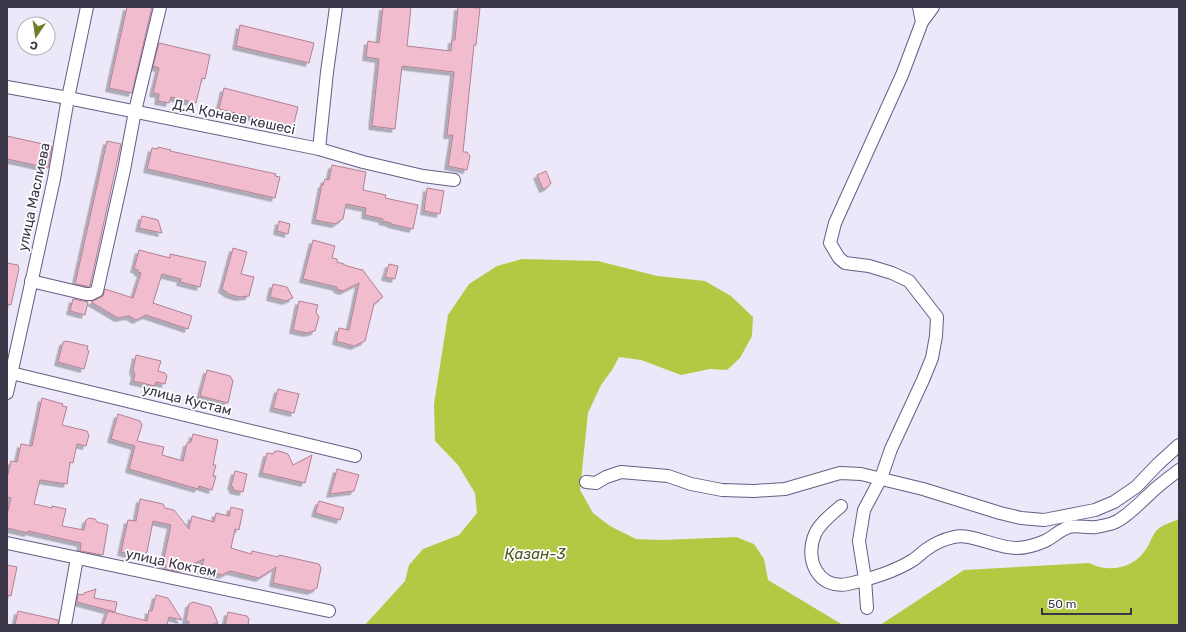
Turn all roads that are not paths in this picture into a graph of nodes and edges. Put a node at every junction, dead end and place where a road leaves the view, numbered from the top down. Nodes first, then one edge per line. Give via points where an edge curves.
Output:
1 (87, 7) edge
2 (160, 7) edge
3 (336, 7) edge
4 (919, 7) edge
5 (933, 7) edge
6 (922, 22) junction
7 (7, 87) edge
8 (68, 98) junction
9 (135, 112) junction
10 (319, 149) junction
11 (454, 180) dead end
12 (31, 281) junction
13 (11, 373) junction
14 (7, 393) edge
15 (1179, 445) edge
16 (356, 456) dead end
17 (1179, 470) edge
18 (881, 478) junction
19 (586, 482) dead end
20 (841, 506) dead end
21 (7, 543) edge
22 (77, 558) junction
23 (865, 579) junction
24 (867, 608) dead end
25 (329, 611) dead end
26 (65, 625) edge

1 - 8 street, улица Маслиева
2 - 9 street
3 - 10 street
4 - 6 street
5 - 6 street
6 - 18 street via 902,75 835,223 830,243 845,263 892,272 909,281 936,317 932,358 891,449
7 - 8 street, Д.А Қонаев көшесі
8 - 9 street, Д.А Қонаев көшесі
8 - 12 street, улица Маслиева via 54,179
9 - 10 street, Д.А Қонаев көшесі
9 - 12 street via 96,291 86,294
10 - 11 street, Д.А Қонаев көшесі via 423,176
12 - 13 street, улица Маслиева
13 - 14 street, улица Маслиева
13 - 16 street, улица Кустам
15 - 18 street via 1136,487 1114,502 1095,510 1044,520 1000,514
17 - 23 street via 1115,522 1096,527 1070,527 1046,540 1016,548 957,536 944,539 900,568
18 - 19 street via 840,473 785,489 754,491 722,490 690,484 668,476 621,472 596,483
18 - 23 street via 864,510 859,542
20 - 23 street via 814,535 811,551 813,566 820,576 830,583 847,584
21 - 22 street, улица Коктем
22 - 25 street, улица Коктем
22 - 26 street
23 - 24 street

